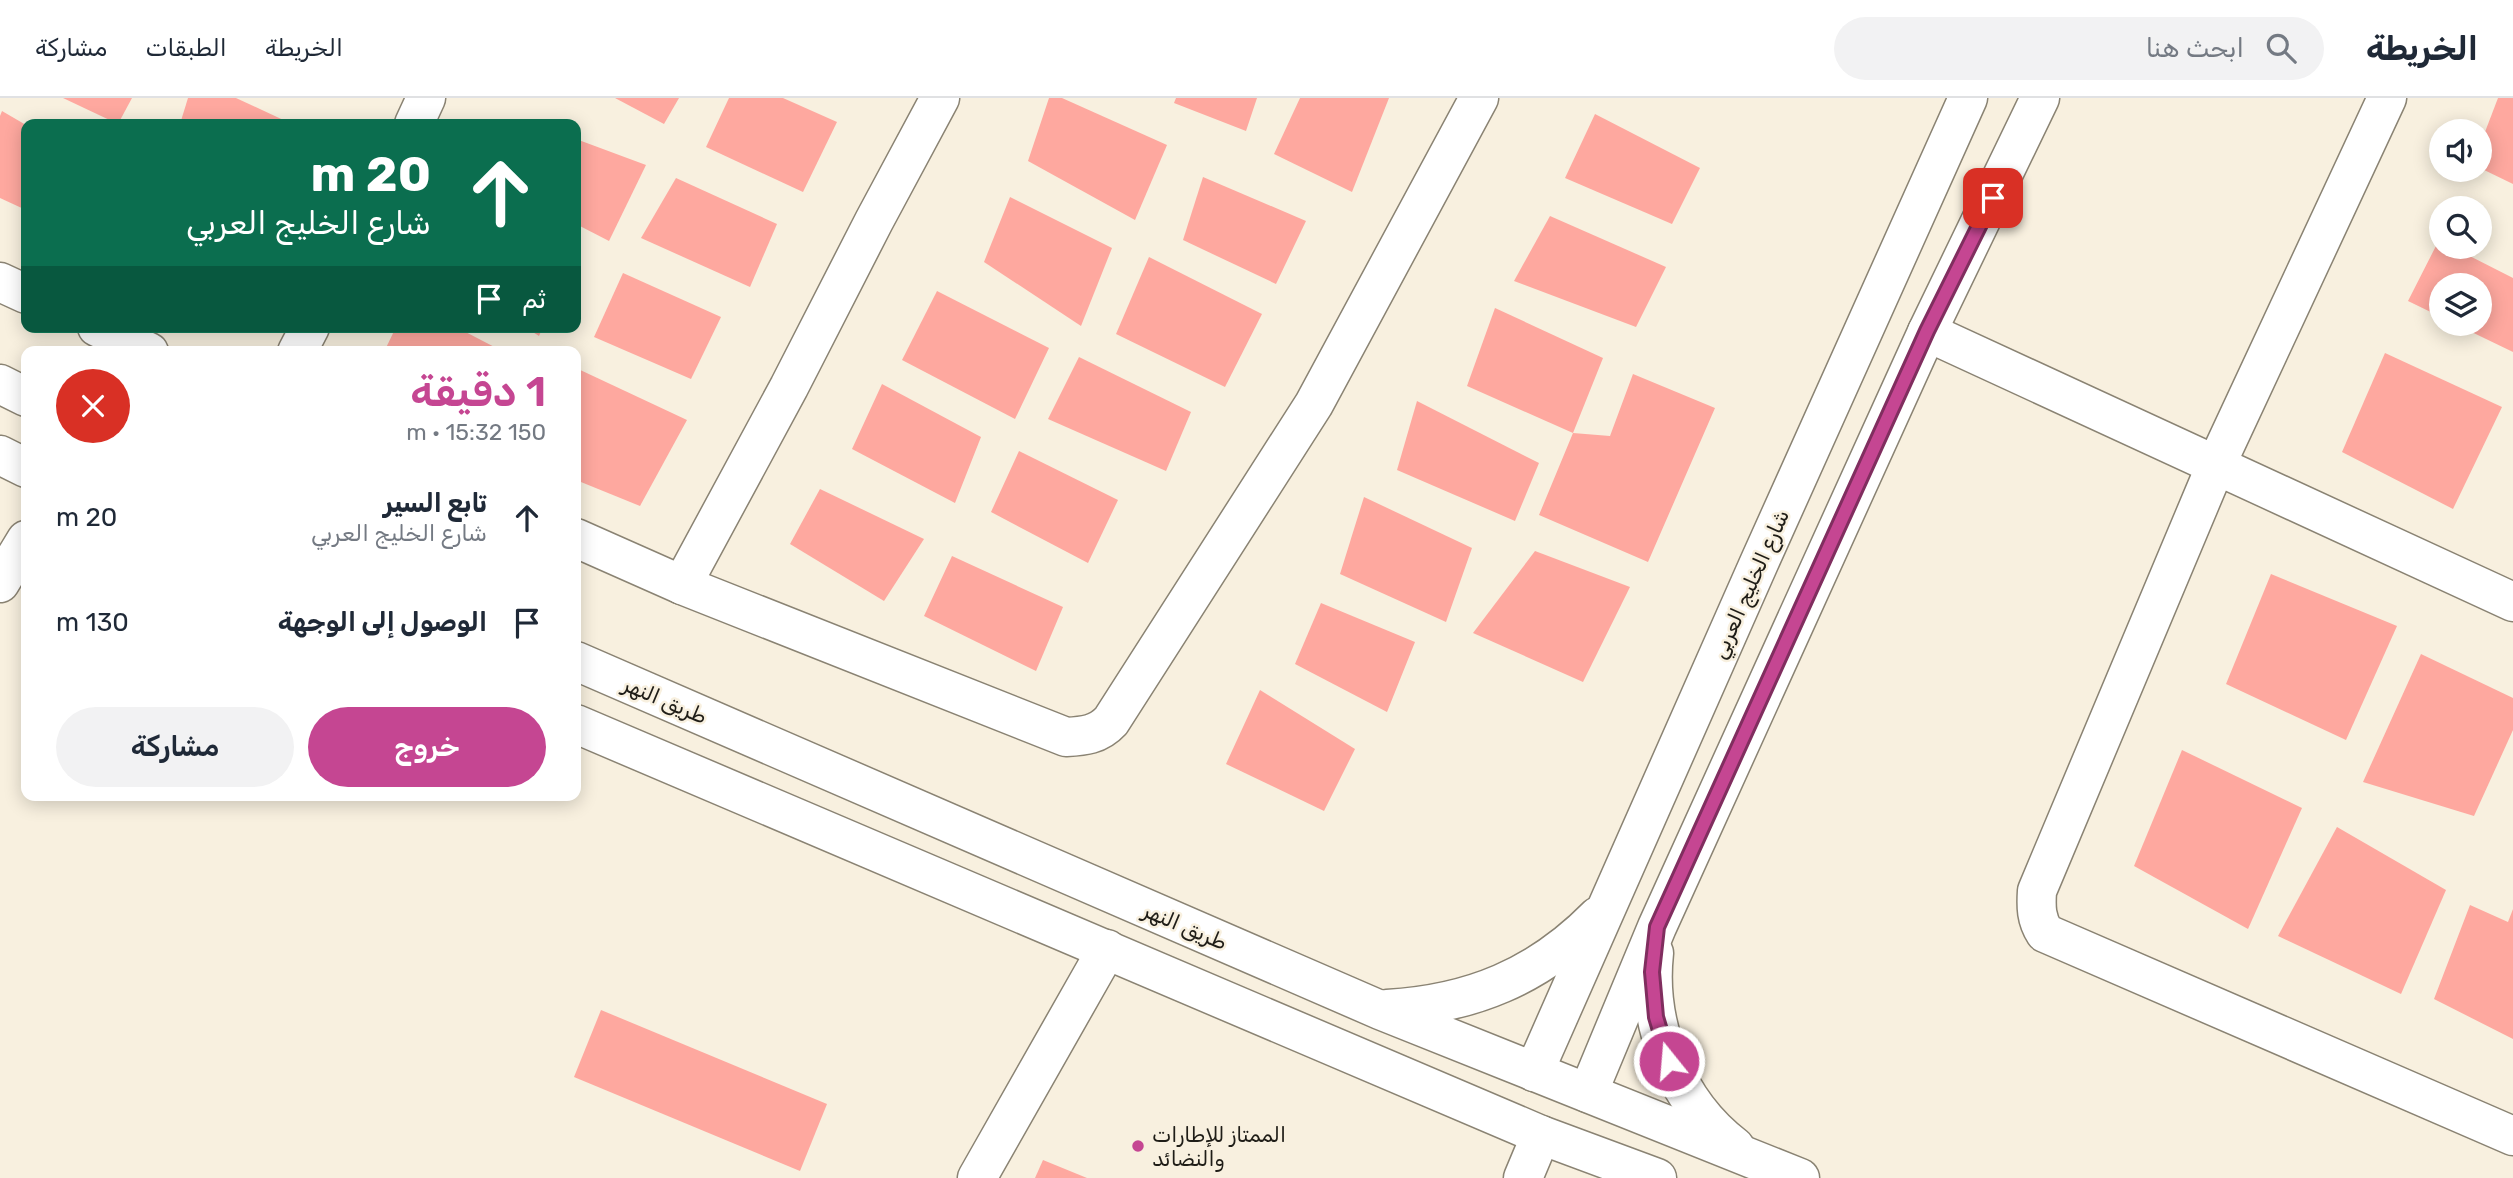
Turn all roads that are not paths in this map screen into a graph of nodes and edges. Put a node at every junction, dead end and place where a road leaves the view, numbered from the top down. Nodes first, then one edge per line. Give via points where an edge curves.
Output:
1 (426, 98) edge
2 (940, 98) edge
3 (1479, 98) edge
4 (1968, 98) edge
5 (2039, 98) edge
6 (2388, 98) edge
7 (416, 119) edge
8 (0, 282) edge
9 (21, 292) edge
10 (1927, 331) junction
11 (109, 333) edge
12 (137, 346) edge
13 (0, 384) edge
14 (21, 394) edge
15 (0, 455) edge
16 (2216, 465) junction
17 (21, 466) edge
18 (581, 540) edge
19 (21, 548) edge
20 (0, 583) edge
21 (682, 585) junction
22 (2513, 602) edge
23 (581, 663) edge
24 (581, 726) edge
25 (1609, 905) junction
26 (1657, 927) junction
27 (1107, 950) junction
28 (1380, 1010) junction
29 (1534, 1072) junction
30 (1588, 1093) junction
31 (1541, 1135) junction
32 (2513, 1136) edge
33 (1757, 1163) junction
34 (977, 1178) edge
35 (1523, 1178) edge
36 (1657, 1178) edge
37 (1800, 1178) edge

1 - 7 main road
2 - 21 main road
3 - 21 main road via 1314,404 1102,730 1066,737
4 - 25 main road, شارع الخليج العربي
5 - 10 main road
6 - 16 main road
8 - 9 main road
10 - 16 main road
10 - 26 main road
11 - 12 main road
13 - 14 main road
15 - 17 main road
16 - 22 main road
16 - 32 main road via 2037,891 2039,923 2045,933
18 - 21 main road
19 - 20 main road
23 - 28 main road, طريق النهر
24 - 27 main road
25 - 28 main road via 1545,961 1506,983 1465,998
25 - 29 main road, شارع الخليج العربي
26 - 30 main road
26 - 33 main road via 1652,972 1656,1017 1669,1061 1691,1101 1720,1135
27 - 31 main road
27 - 34 main road
28 - 29 main road, طريق النهر
29 - 30 main road, طريق النهر
30 - 33 main road, طريق النهر
31 - 35 main road
31 - 36 main road
33 - 37 main road, طريق النهر

